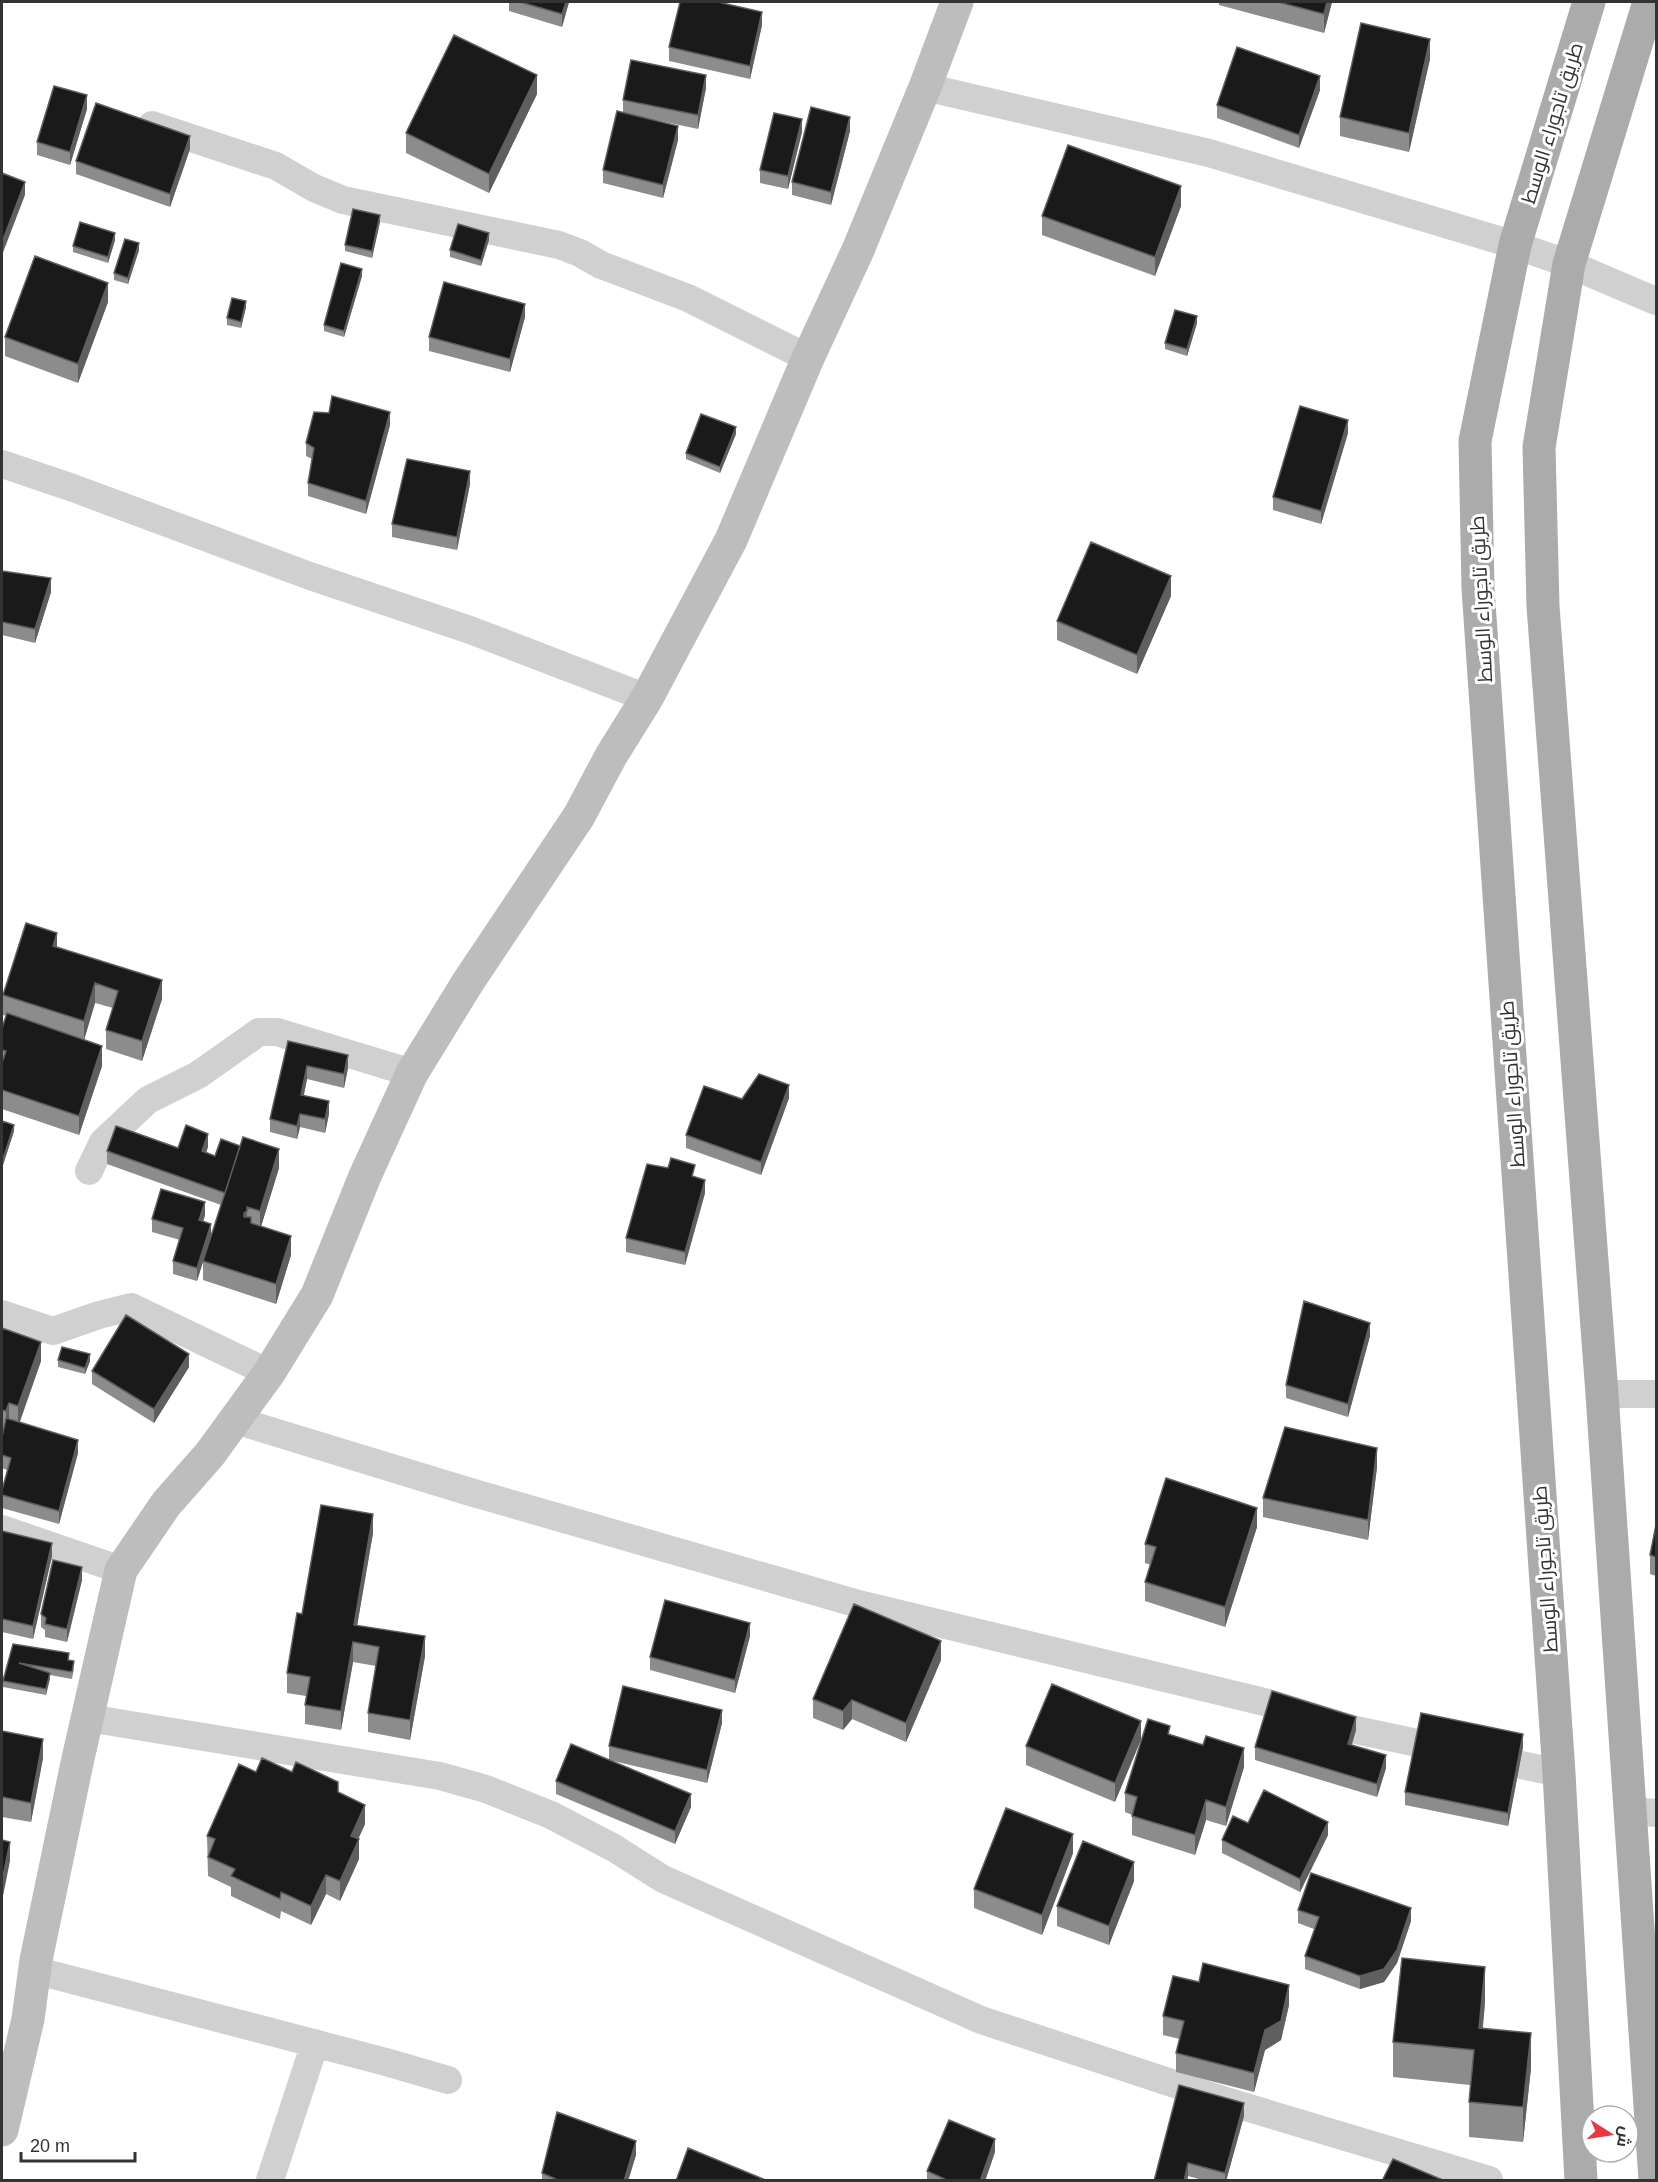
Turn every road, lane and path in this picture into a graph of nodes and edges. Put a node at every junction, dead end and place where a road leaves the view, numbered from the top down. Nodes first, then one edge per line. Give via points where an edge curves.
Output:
1 (957, 2) edge
2 (1589, 2) edge
3 (1649, 2) edge
4 (925, 87) junction
5 (124, 116) edge
6 (1515, 245) junction
7 (1569, 264) junction
8 (1656, 302) edge
9 (808, 358) junction
10 (2, 464) edge
11 (648, 698) junction
12 (412, 1073) junction
13 (89, 1171) dead end
14 (2, 1314) edge
15 (269, 1373) junction
16 (1602, 1394) junction
17 (1656, 1394) edge
18 (235, 1420) junction
19 (2, 1529) edge
20 (121, 1570) junction
21 (88, 1718) junction
22 (1559, 1773) junction
23 (1643, 1812) edge
24 (34, 1970) junction
25 (315, 2043) junction
26 (448, 2080) dead end
27 (2, 2130) edge
28 (270, 2181) edge
29 (1489, 2181) edge
30 (1581, 2181) edge
31 (1655, 2181) edge

1 - 4 street
2 - 6 main road, طريق تاجوراء الوسط
3 - 7 main road
4 - 6 street via 1209,153
4 - 9 street via 858,250
5 - 9 street via 276,166 344,200 559,245 688,298
6 - 7 street
6 - 22 main road, طريق تاجوراء الوسط via 1475,441 1478,588
7 - 8 street
7 - 16 main road via 1539,447 1543,606
9 - 11 street via 731,540
10 - 11 street via 470,630
11 - 12 street via 579,816
12 - 13 street via 277,1032 259,1032 198,1075 148,1100 103,1142
12 - 15 street via 317,1294
14 - 15 street via 53,1331 131,1307
15 - 18 street
16 - 17 street
16 - 23 main road
18 - 20 street via 166,1504
18 - 22 street via 855,1603 1272,1704 1356,1730
19 - 20 street
20 - 21 street
21 - 24 street
21 - 29 street via 440,1776 486,1790 550,1815 663,1879 981,2020 1229,2102
22 - 30 main road, طريق تاجوراء الوسط
23 - 31 main road
24 - 25 street
24 - 27 street via 28,2019
25 - 26 street
25 - 28 street

